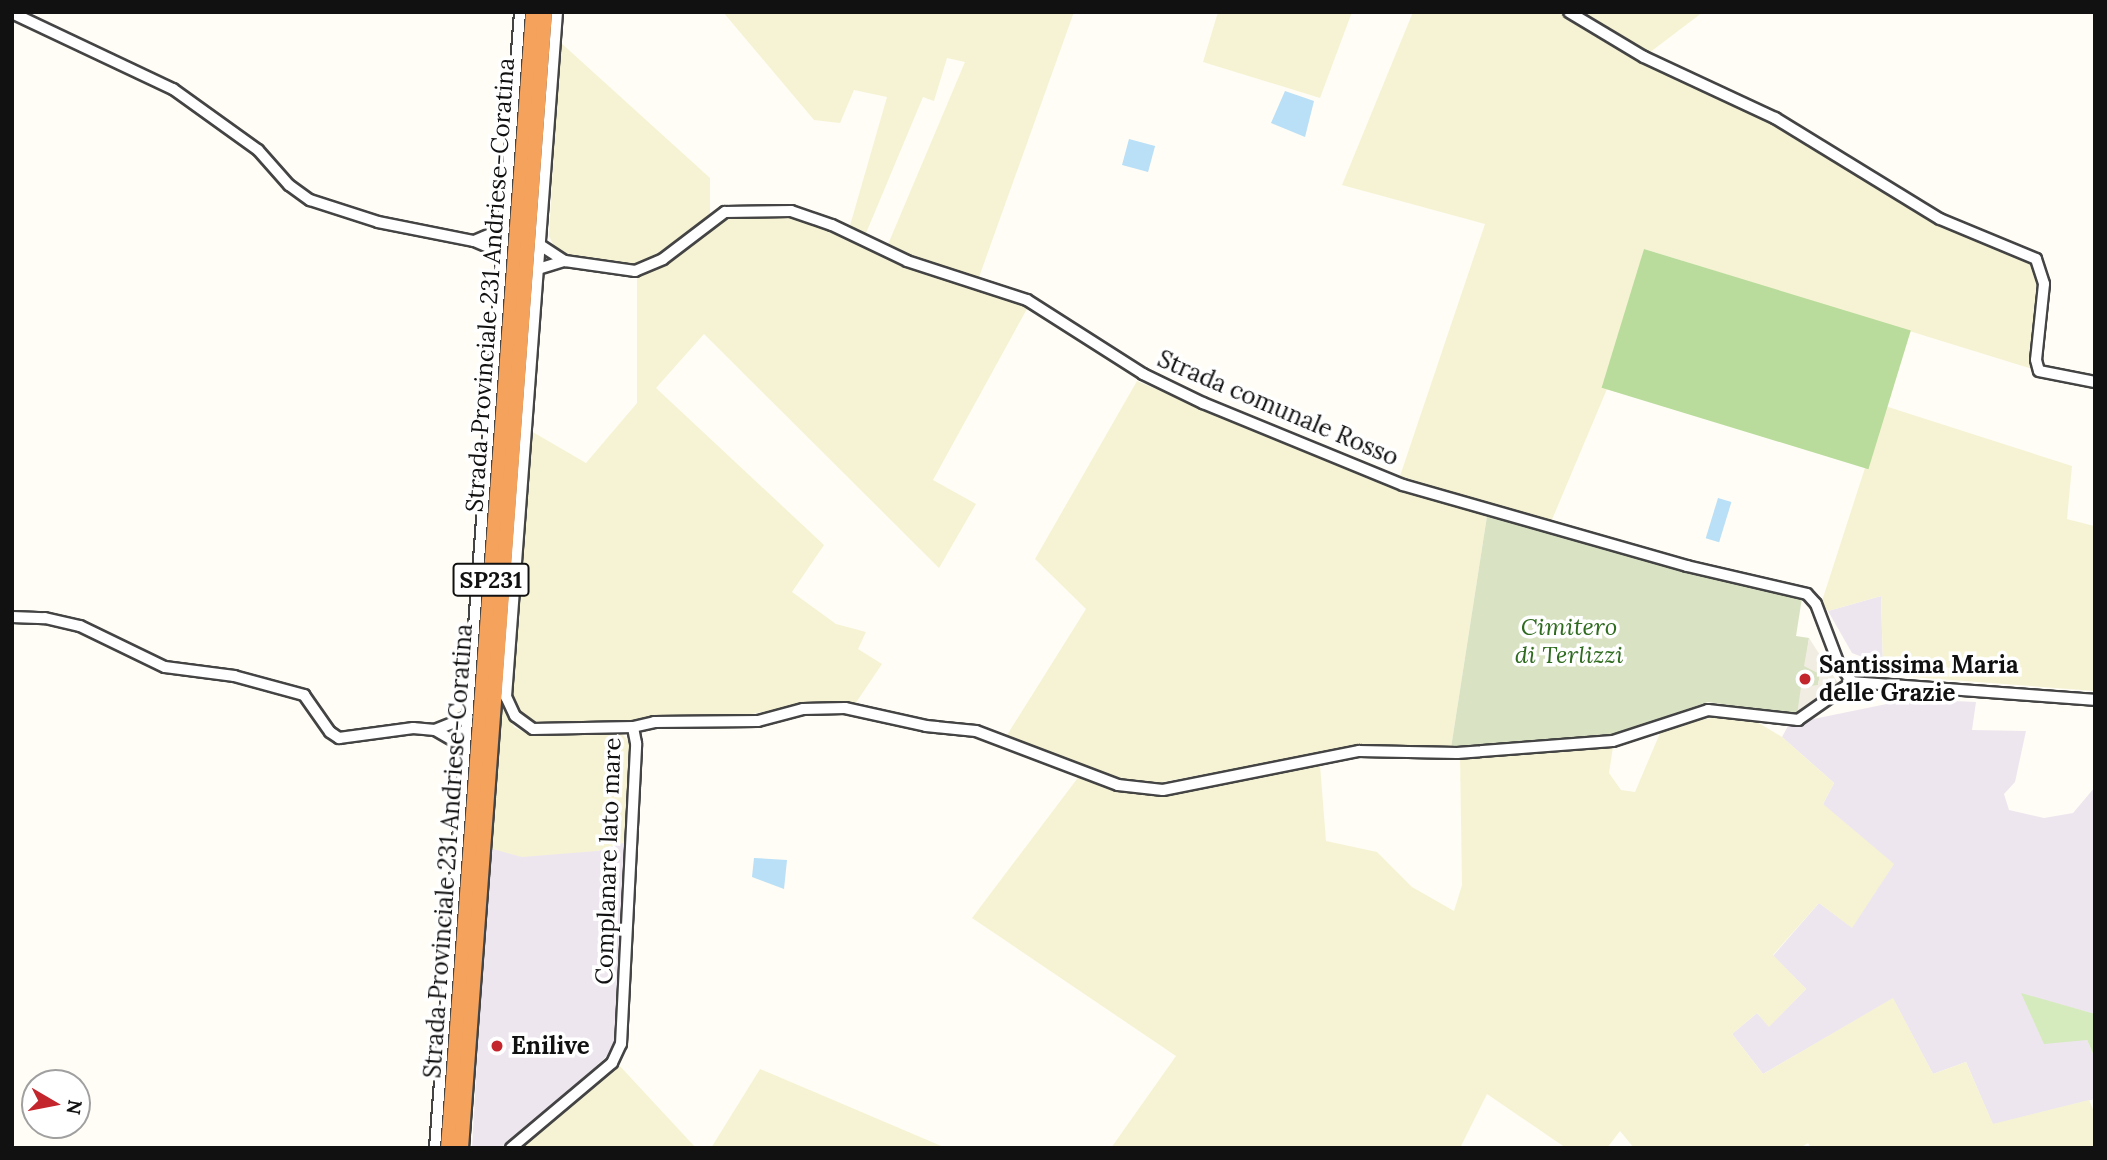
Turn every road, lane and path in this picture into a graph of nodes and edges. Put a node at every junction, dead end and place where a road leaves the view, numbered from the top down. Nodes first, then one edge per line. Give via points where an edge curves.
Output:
1 (520, 12) edge
2 (533, 12) edge
3 (545, 12) edge
4 (558, 12) edge
5 (1569, 12) edge
6 (12, 13) edge
7 (504, 228) junction
8 (474, 241) junction
9 (540, 244) junction
10 (502, 253) junction
11 (565, 261) junction
12 (538, 269) junction
13 (2095, 382) edge
14 (12, 617) edge
15 (1853, 682) junction
16 (2095, 700) edge
17 (467, 717) junction
18 (634, 727) junction
19 (435, 730) junction
20 (465, 747) junction
21 (436, 1148) edge
22 (448, 1148) edge
23 (461, 1148) edge
24 (511, 1148) edge

1 - 7 street
2 - 22 highway, Strada Provinciale 231 Andriese-Coratina / SP231
3 - 23 highway, Strada Provinciale 231 Andriese-Coratina / SP231
4 - 9 street, Complanare lato mare
5 - 13 street via 1644,57 1775,118 1940,219 2036,259 2044,284 2036,360 2039,371
6 - 8 street via 173,89 220,119 310,201 378,222
7 - 8 street
7 - 10 street
8 - 10 street
9 - 11 street, Strada comunale Rosso
9 - 12 street, Complanare lato mare
10 - 17 street
11 - 12 street, Strada comunale Rosso
11 - 15 street, Strada comunale Rosso via 635,271 663,259 726,212 791,211 907,261 1027,300 1143,374 1203,404 1403,485 1687,566 1807,594 1816,604 1838,663
12 - 18 street, Complanare lato mare via 507,700 516,718 539,730
14 - 19 street via 70,623 173,669 234,676 304,695 339,738 397,729
15 - 16 street
15 - 18 street via 1804,717 1788,720 1708,710 1612,741 1457,753 1359,751 1150,790 1118,785 993,735 845,708 803,709 758,720 653,722
17 - 19 street
17 - 20 street
18 - 24 street, Complanare lato mare via 621,1044 612,1063
19 - 20 street
20 - 21 street

